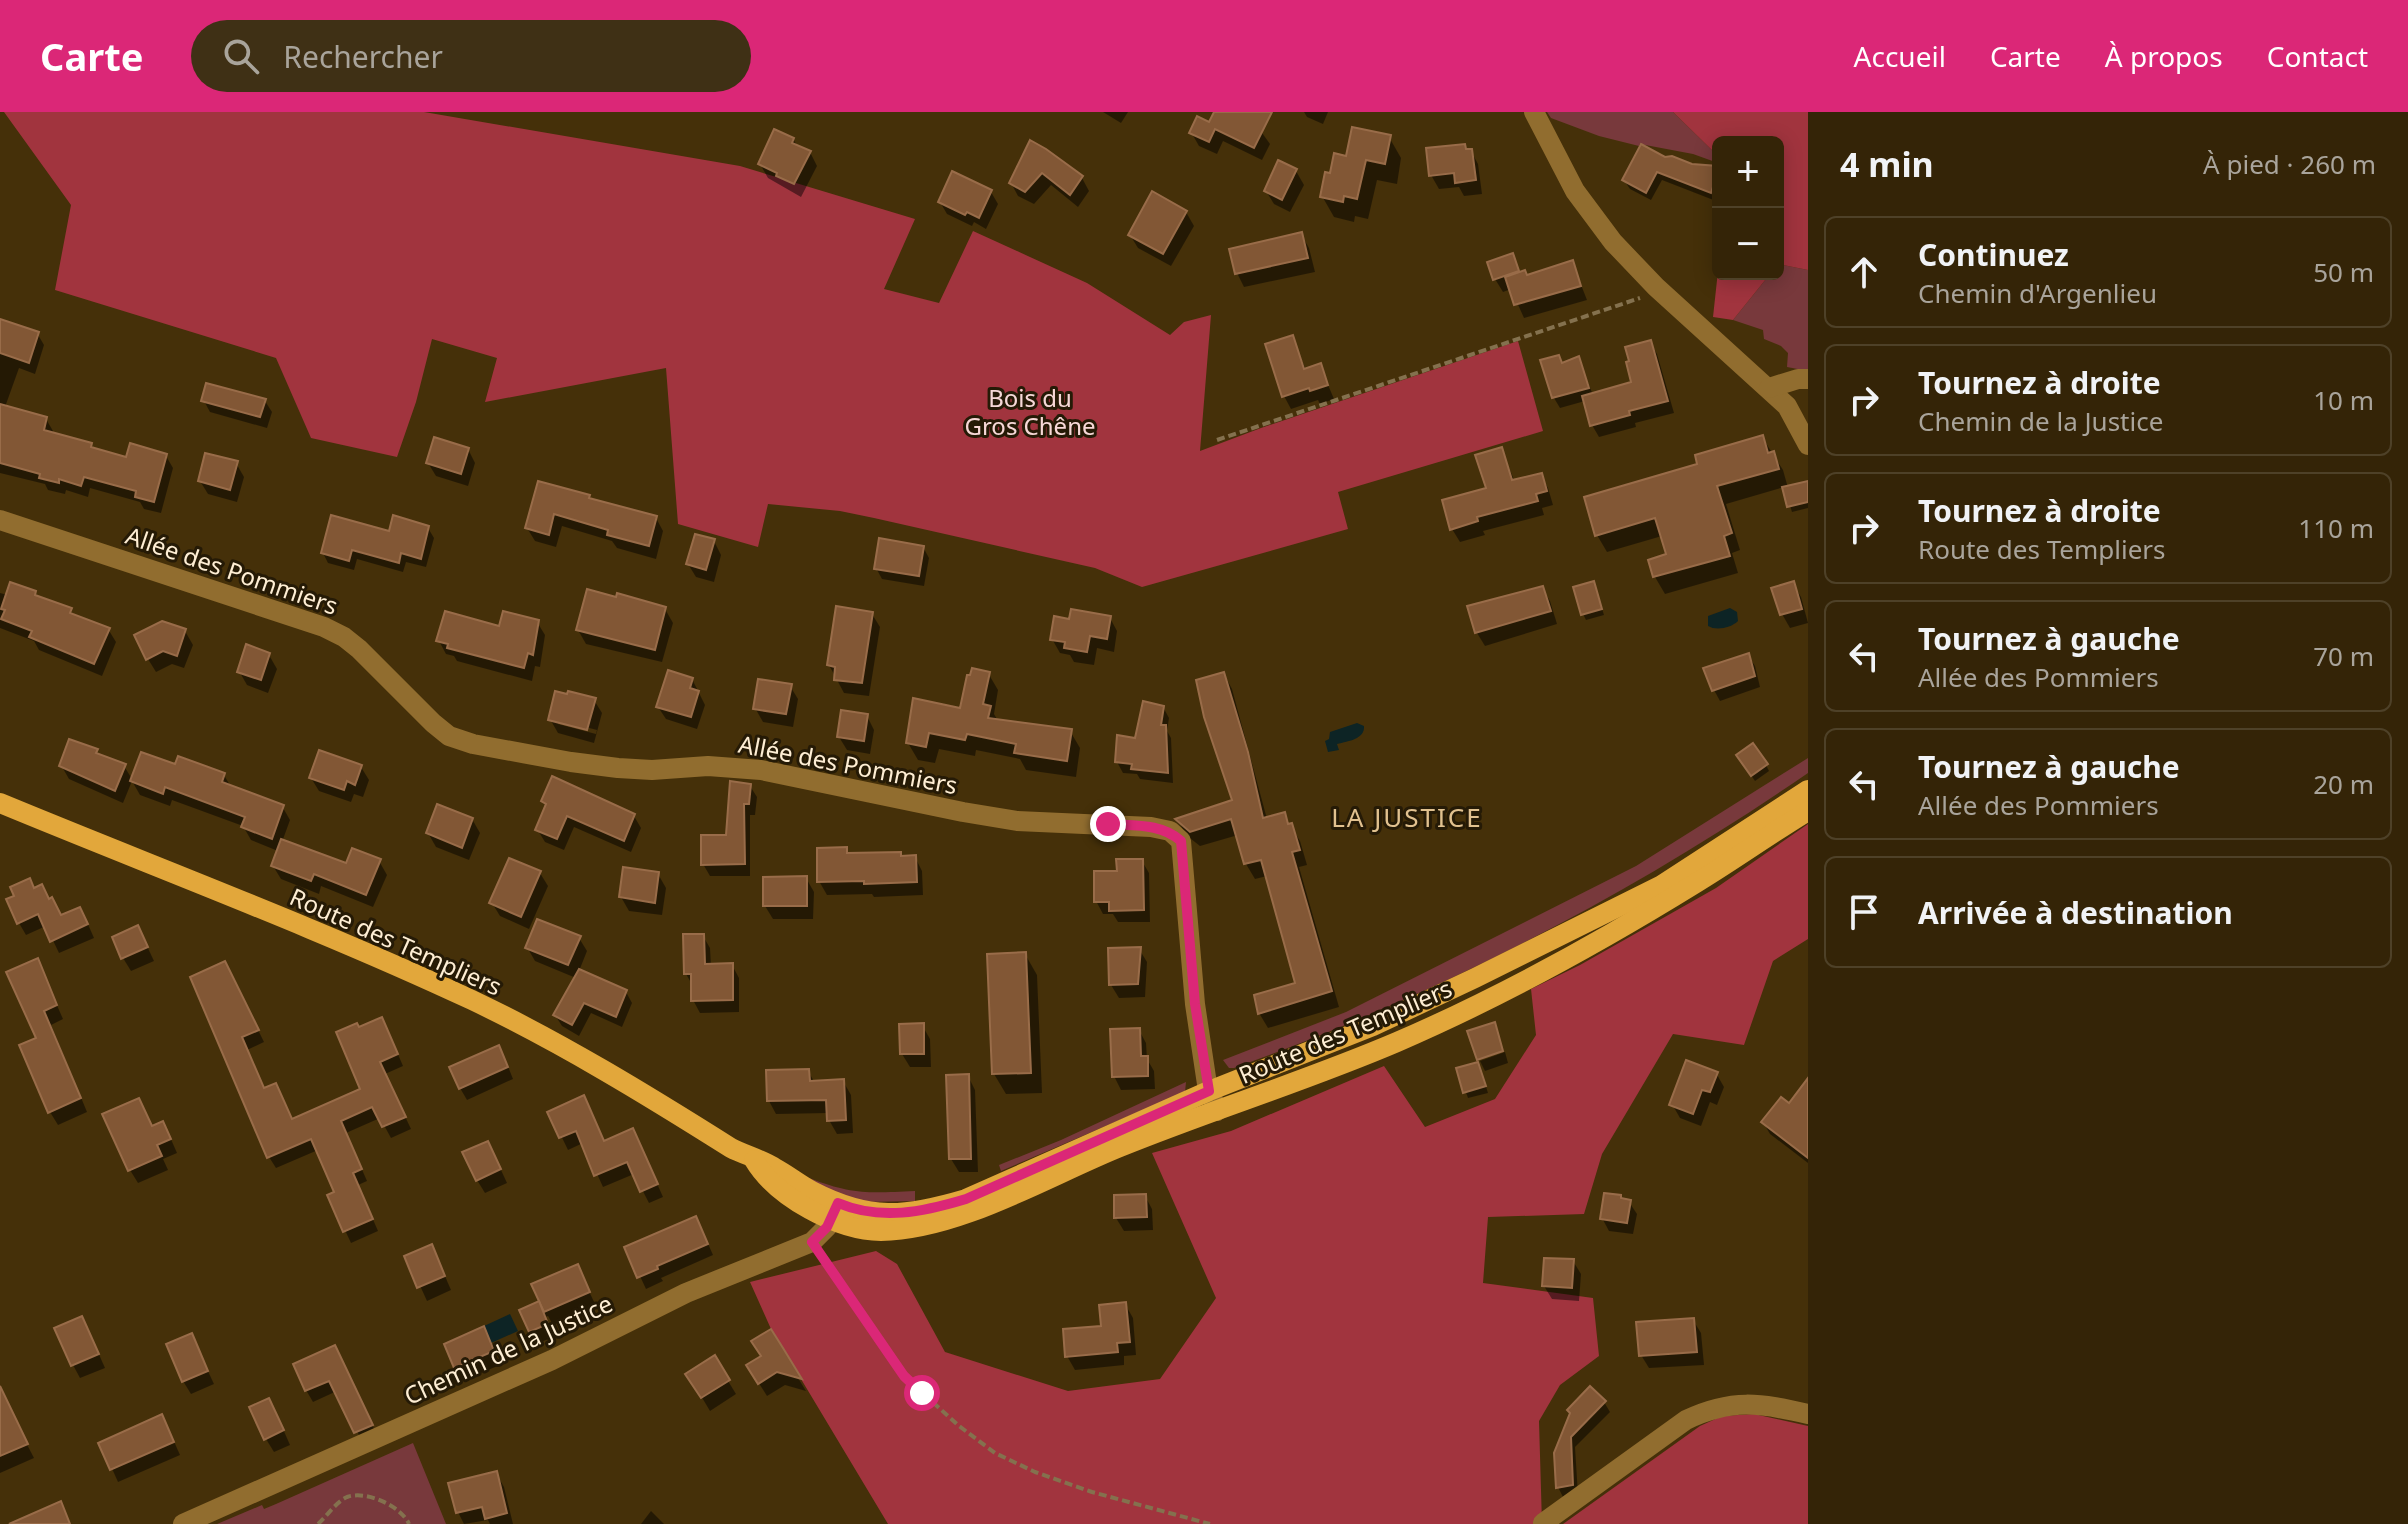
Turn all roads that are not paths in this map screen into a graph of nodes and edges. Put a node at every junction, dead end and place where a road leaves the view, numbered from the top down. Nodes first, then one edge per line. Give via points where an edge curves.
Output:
1 (1534, 112) edge
2 (1808, 379) edge
3 (1769, 388) junction
4 (1808, 445) edge
5 (0, 520) edge
6 (1808, 790) edge
7 (0, 803) edge
8 (1808, 811) edge
9 (1209, 1091) junction
10 (1217, 1111) junction
11 (834, 1212) junction
12 (1808, 1414) edge
13 (1543, 1523) edge
14 (183, 1524) edge

1 - 3 street via 1575,191 1613,242
2 - 3 street
3 - 4 street via 1787,406
5 - 9 street, Allée des Pommiers via 324,627 359,649 449,736 473,744 618,768 735,766 1017,821 1170,831 1181,841 1195,1004
6 - 9 main road, Route des Templiers via 1662,885 1594,920 1373,1026
7 - 11 main road, Route des Templiers via 474,1001 754,1160 764,1177
8 - 10 main road, Route des Templiers via 1648,912 1542,970 1398,1041
9 - 10 street, Allée des Pommiers
9 - 11 main road, Route des Templiers via 966,1199 901,1213
10 - 11 main road, Route des Templiers via 928,1225 859,1230
11 - 14 street, Chemin de la Justice via 812,1242 686,1293 538,1366
12 - 13 street via 1738,1403 1712,1408 1686,1420

